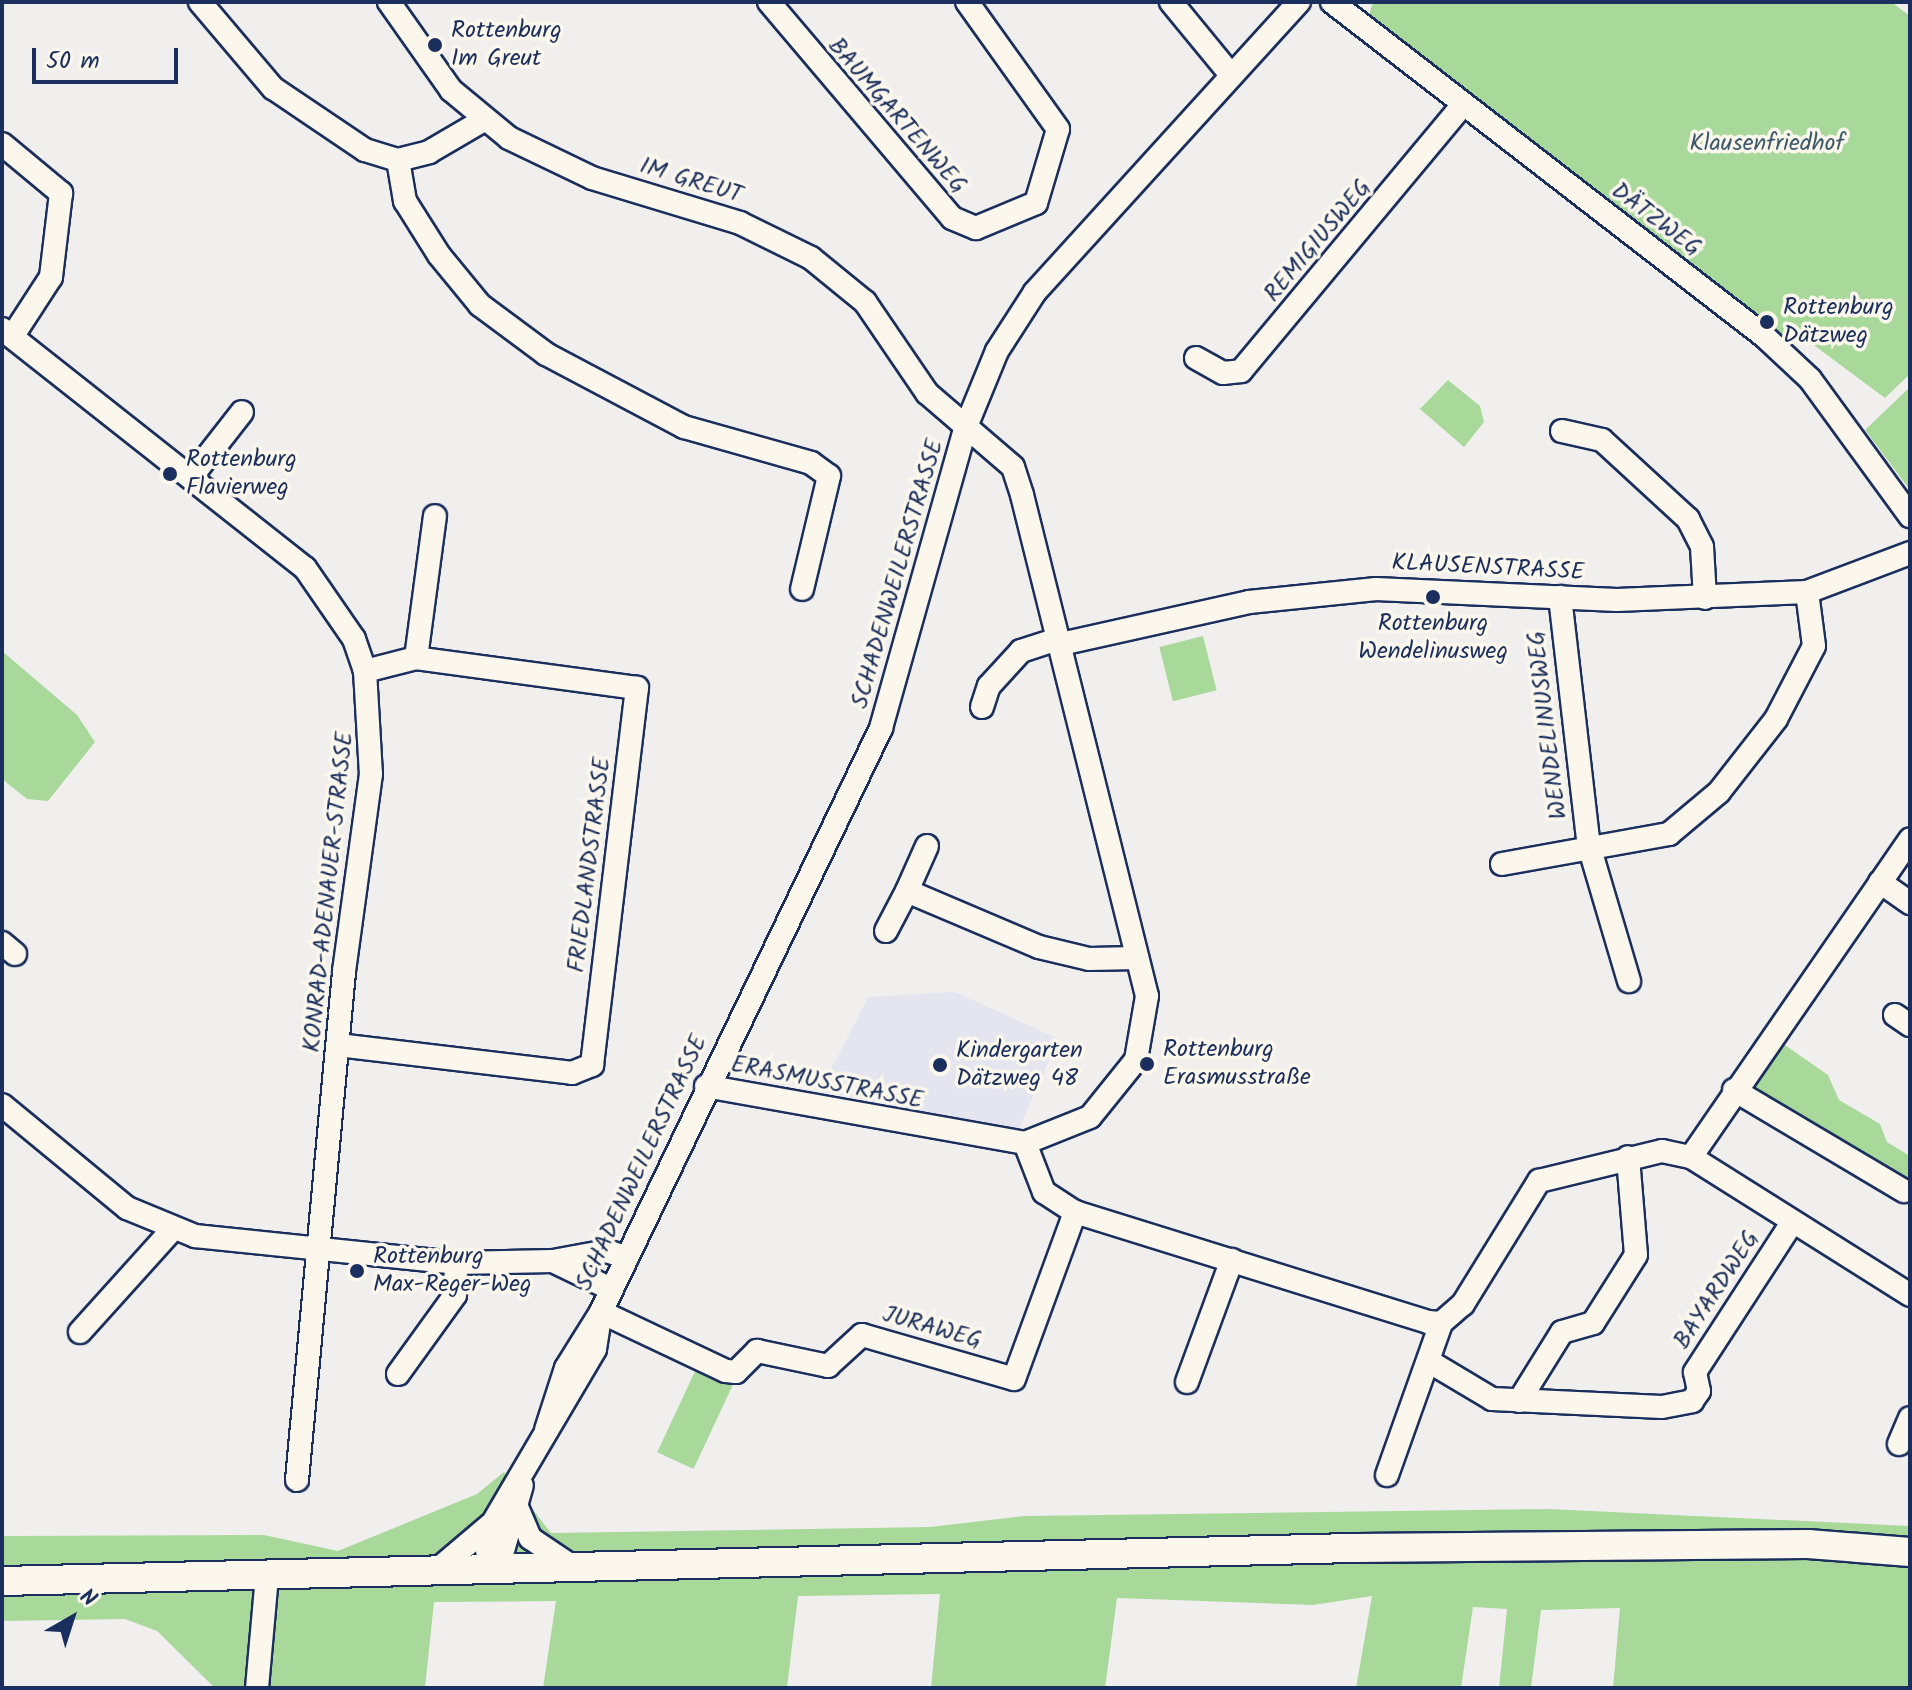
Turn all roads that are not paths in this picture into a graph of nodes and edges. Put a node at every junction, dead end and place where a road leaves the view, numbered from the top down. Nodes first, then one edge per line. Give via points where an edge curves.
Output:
1 (200, 2) edge
2 (389, 2) edge
3 (769, 2) edge
4 (967, 2) edge
5 (1171, 2) edge
6 (1299, 2) edge
7 (1332, 2) edge
8 (1231, 75) junction
9 (1463, 105) junction
10 (482, 121) junction
11 (2, 144) edge
12 (398, 160) junction
13 (8, 331) edge
14 (1196, 358) dead end
15 (242, 412) dead end
16 (965, 429) junction
17 (1562, 431) dead end
18 (192, 476) junction
19 (435, 516) dead end
20 (1910, 516) edge
21 (1910, 553) edge
22 (802, 589) dead end
23 (1807, 592) junction
24 (1560, 597) junction
25 (1705, 598) junction
26 (1060, 641) junction
27 (416, 658) junction
28 (365, 671) junction
29 (982, 707) dead end
30 (1910, 839) edge
31 (927, 846) dead end
32 (1589, 846) junction
33 (1502, 864) dead end
34 (1880, 882) junction
35 (907, 891) junction
36 (1910, 903) edge
37 (886, 931) dead end
38 (1137, 958) junction
39 (1629, 981) dead end
40 (338, 1045) junction
41 (706, 1086) junction
42 (1734, 1090) junction
43 (2, 1105) edge
44 (1025, 1143) junction
45 (1628, 1157) junction
46 (1691, 1157) junction
47 (1904, 1191) dead end
48 (1075, 1212) junction
49 (1791, 1224) junction
50 (172, 1230) junction
51 (322, 1251) junction
52 (627, 1258) junction
53 (1232, 1260) junction
54 (553, 1261) junction
55 (456, 1263) junction
56 (611, 1289) junction
57 (1910, 1295) edge
58 (601, 1312) junction
59 (1441, 1323) junction
60 (80, 1332) dead end
61 (1430, 1362) junction
62 (398, 1374) dead end
63 (1187, 1382) dead end
64 (1519, 1401) junction
65 (1910, 1418) edge
66 (1899, 1444) dead end
67 (524, 1473) junction
68 (1387, 1475) dead end
69 (297, 1480) dead end
70 (517, 1507) junction
71 (495, 1517) junction
72 (1910, 1552) edge
73 (573, 1567) junction
74 (495, 1568) junction
75 (437, 1570) junction
76 (267, 1575) junction
77 (2, 1581) edge
78 (257, 1688) edge

1 - 12 street via 273,88 319,125
2 - 10 street, IM GREUT via 451,90
3 - 4 street, BAUMGARTENWEG via 952,218 976,228 1028,209 1043,192 1058,129
5 - 8 street
6 - 8 street, SCHADENWEILERSTRASSE
7 - 9 street, DÄTZWEG
8 - 16 street, SCHADENWEILERSTRASSE via 1035,292 997,351
9 - 14 street, REMIGIUSWEG via 1241,371 1223,373
9 - 20 street, DÄTZWEG via 1799,369
10 - 12 street via 429,152
10 - 16 street, IM GREUT via 592,178 740,223 811,258 865,302 927,393
11 - 13 street via 61,193 51,277
12 - 22 street via 405,201 439,255 480,305 546,354 684,427 811,463 829,476
13 - 18 street, KONRAD-ADENAUER-STRASSE
15 - 18 street
16 - 26 street via 1013,467
16 - 41 street, SCHADENWEILERSTRASSE via 881,728
17 - 25 street via 1602,440 1688,519 1702,547
18 - 28 street, KONRAD-ADENAUER-STRASSE via 305,568 354,639
19 - 27 street
21 - 23 street, KLAUSENSTRASSE
23 - 25 street, KLAUSENSTRASSE
23 - 32 street via 1814,646 1776,719 1719,792 1669,834
24 - 25 street, KLAUSENSTRASSE
24 - 26 street, KLAUSENSTRASSE via 1376,589 1308,594
24 - 32 street, WENDELINUSWEG
26 - 29 street via 1021,651 989,686
26 - 38 street
27 - 28 street, FRIEDLANDSTRASSE
27 - 40 street, FRIEDLANDSTRASSE via 637,688 595,1052 592,1065 572,1073
28 - 40 street, KONRAD-ADENAUER-STRASSE via 371,774
30 - 34 street
31 - 35 street
32 - 33 street, WENDELINUSWEG
32 - 39 street, WENDELINUSWEG
34 - 36 street
34 - 42 street
35 - 37 street
35 - 38 street via 1039,947 1089,959
38 - 44 street via 1147,996 1144,1038 1125,1080 1090,1117
40 - 51 street, KONRAD-ADENAUER-STRASSE
41 - 44 street, ERASMUSSTRASSE
41 - 52 street, SCHADENWEILERSTRASSE
42 - 46 street
42 - 47 street
43 - 50 street via 127,1208
44 - 48 street via 1044,1192
45 - 46 street via 1662,1151
45 - 59 street via 1539,1181 1463,1304
45 - 64 street via 1636,1255 1593,1323 1562,1332
46 - 49 street
48 - 53 street
48 - 58 street, JURAWEG via 1014,1379 862,1335 828,1366 757,1351 736,1372 726,1371
49 - 57 street
49 - 64 street, BAYARDWEG via 1695,1372 1699,1391 1692,1401 1662,1407
50 - 51 street
50 - 60 street
51 - 55 street
51 - 69 street, KONRAD-ADENAUER-STRASSE
52 - 54 street via 607,1251
52 - 56 street, SCHADENWEILERSTRASSE
53 - 59 street
53 - 63 street
54 - 55 street
54 - 56 street
55 - 62 street via 455,1295
56 - 58 street, SCHADENWEILERSTRASSE
58 - 67 street, SCHADENWEILERSTRASSE via 566,1368 546,1430
59 - 61 street
61 - 64 street, BAYARDWEG via 1468,1390
61 - 68 street
65 - 66 street
67 - 70 street, SCHADENWEILERSTRASSE
67 - 71 street, SCHADENWEILERSTRASSE
70 - 73 street via 530,1538
70 - 74 street, SCHADENWEILERSTRASSE
71 - 74 street, SCHADENWEILERSTRASSE via 485,1542
71 - 75 street, SCHADENWEILERSTRASSE
72 - 73 main road via 1808,1544 1356,1548
73 - 74 main road
74 - 75 main road
75 - 76 main road
76 - 77 main road
76 - 78 street

